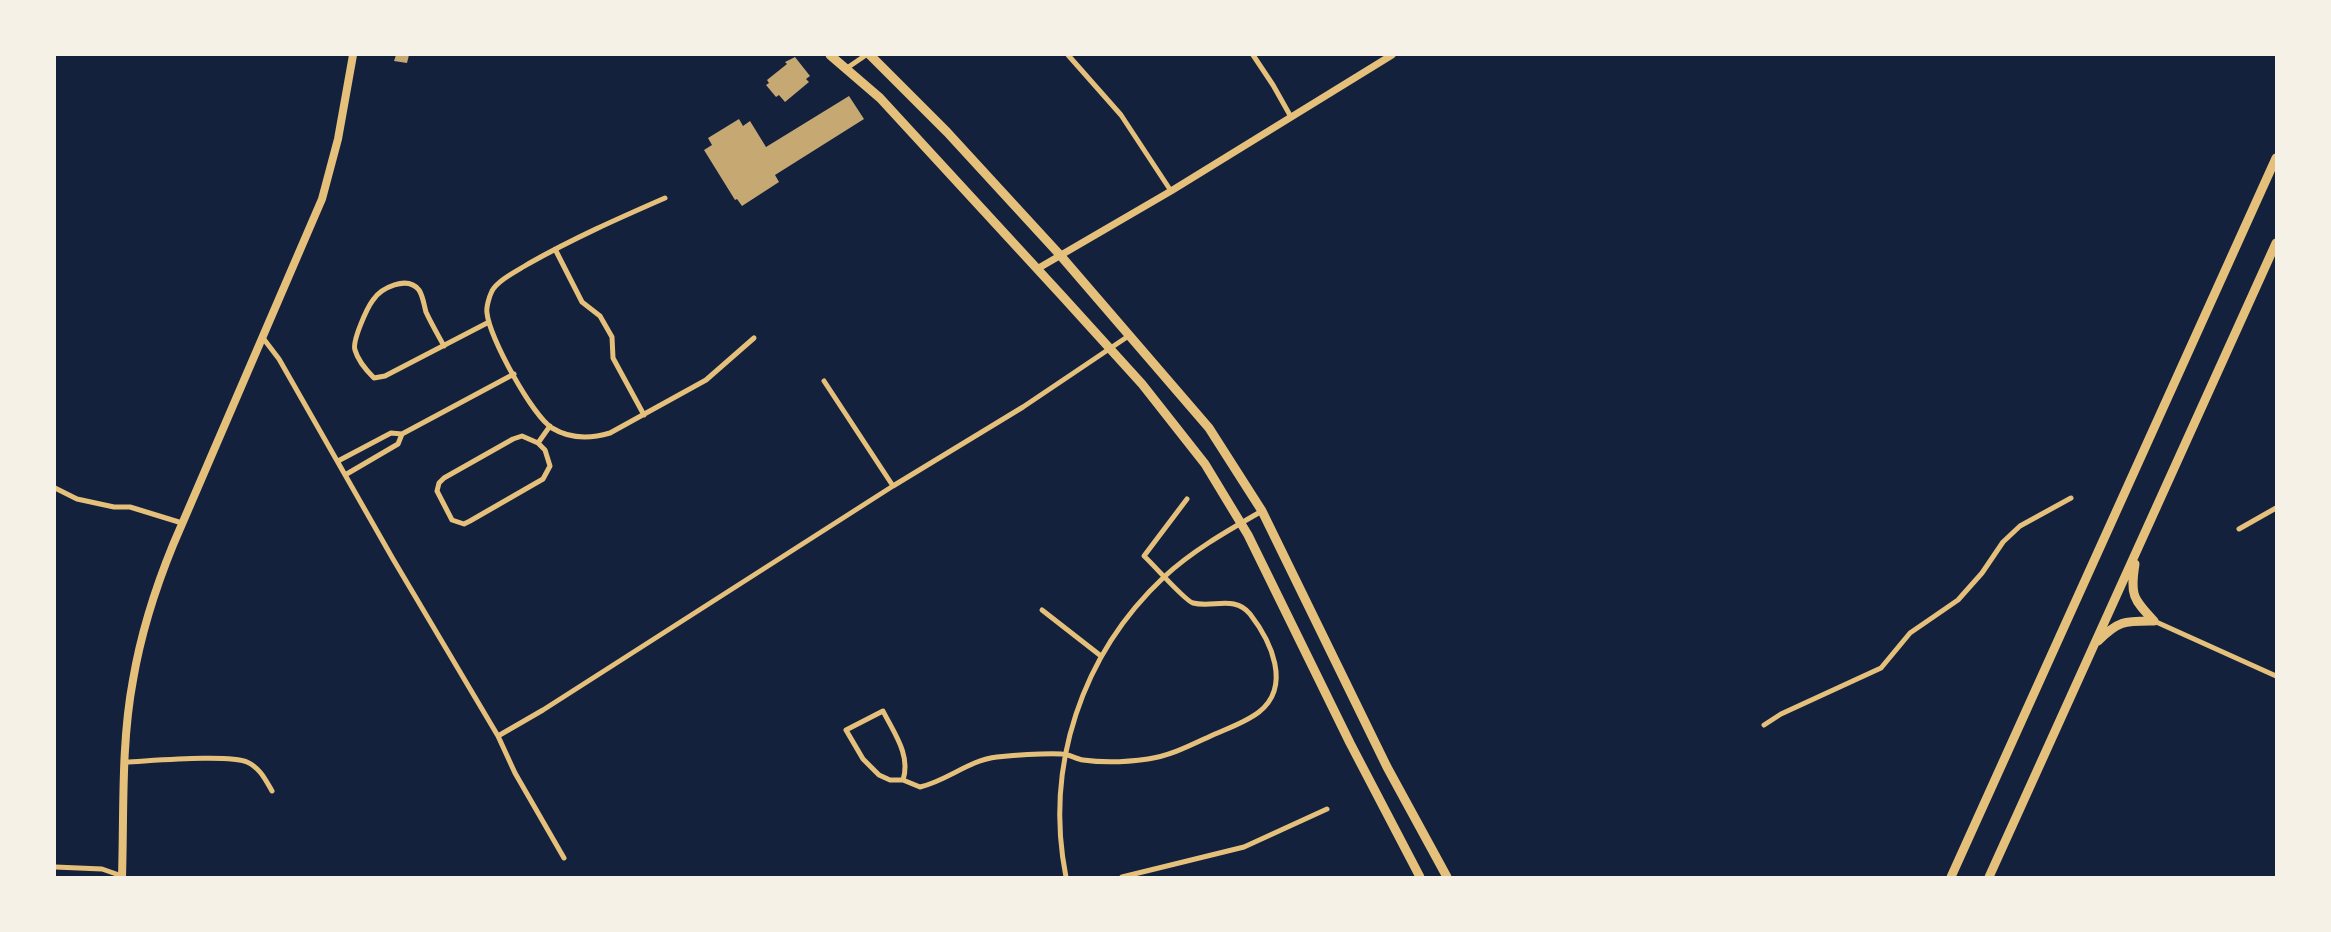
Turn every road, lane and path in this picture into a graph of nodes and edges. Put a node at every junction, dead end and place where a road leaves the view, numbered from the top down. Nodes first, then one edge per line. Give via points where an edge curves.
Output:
1 (353, 55) edge
2 (830, 55) edge
3 (868, 55) edge
4 (1068, 55) edge
5 (1253, 55) edge
6 (1392, 55) edge
7 (847, 68) junction
8 (1291, 117) junction
9 (2276, 158) edge
10 (1171, 190) junction
11 (665, 198) dead end
12 (2276, 243) edge
13 (554, 249) junction
14 (1060, 255) junction
15 (1038, 269) junction
16 (489, 322) junction
17 (1130, 335) junction
18 (263, 338) junction
19 (754, 338) dead end
20 (444, 346) junction
21 (1110, 348) junction
22 (514, 374) junction
23 (824, 381) dead end
24 (644, 416) junction
25 (550, 426) junction
26 (402, 434) junction
27 (538, 443) junction
28 (338, 461) junction
29 (345, 475) junction
30 (894, 486) junction
31 (55, 488) edge
32 (2072, 498) dead end
33 (1187, 499) dead end
34 (2276, 508) edge
35 (1262, 512) junction
36 (182, 523) junction
37 (1242, 523) junction
38 (2239, 529) dead end
39 (2137, 550) junction
40 (1165, 576) junction
41 (1042, 610) dead end
42 (2154, 621) junction
43 (2094, 645) junction
44 (1101, 656) junction
45 (2276, 676) edge
46 (1764, 725) dead end
47 (498, 736) junction
48 (1064, 754) junction
49 (126, 762) junction
50 (903, 780) junction
51 (272, 791) dead end
52 (1328, 809) dead end
53 (564, 858) dead end
54 (55, 867) edge
55 (122, 876) edge
56 (1066, 877) edge
57 (1122, 877) edge
58 (1420, 877) edge
59 (1447, 877) edge
60 (1951, 877) edge
61 (1989, 877) edge

1 - 18 main road via 338,139 322,199
2 - 7 main road
3 - 7 street
3 - 14 main road via 947,132
4 - 10 street via 1121,115
5 - 8 street
6 - 8 street
7 - 15 main road via 880,98
8 - 10 street
9 - 60 main road
10 - 14 street
11 - 13 street
12 - 39 main road
13 - 16 street via 492,290 486,312
13 - 24 street via 582,302 600,316 612,337 613,358
14 - 15 street
14 - 17 main road
15 - 21 main road
16 - 20 street
16 - 22 street
17 - 21 street
17 - 35 main road via 1209,428
18 - 28 street via 279,359
18 - 36 main road
19 - 24 street via 706,380
20 - 20 street via 385,376 374,378 365,370 355,350 355,341 372,300 385,288 403,284 413,285 420,291
21 - 30 street
21 - 37 main road via 1190,443
22 - 25 street via 532,406
22 - 26 street
23 - 30 street
24 - 25 street via 596,437 569,436
25 - 27 street
26 - 28 street via 391,433
26 - 29 street via 398,444
27 - 27 street via 522,436 512,439 444,478 437,491 452,520 464,524 543,479 550,466 545,450
28 - 29 street
29 - 47 street
30 - 47 street
31 - 36 street via 77,499 130,507
32 - 46 street via 2020,526 2002,542 1982,573 1958,600 1910,633 1881,668
33 - 40 street via 1144,556
34 - 38 street
35 - 37 street
35 - 59 main road via 1387,766
36 - 49 main road via 151,603 140,644 132,681
37 - 40 street
37 - 58 main road
39 - 42 main road via 2132,593
39 - 43 main road
40 - 44 street via 1131,614
40 - 48 street via 1189,601 1231,603 1250,614 1276,663 1272,696 1255,714 1190,746 1159,757 1113,761 1085,760
41 - 44 street
42 - 43 main road via 2119,623
42 - 45 street
43 - 61 main road
44 - 48 street via 1084,690
47 - 53 street via 515,773
48 - 50 street via 987,759 920,787
48 - 56 street via 1060,821
49 - 51 street via 228,759 246,762 259,770
49 - 55 main road
50 - 50 street via 890,780 872,769 846,730 883,711 906,759
52 - 57 street via 1244,847
54 - 55 street via 102,869

